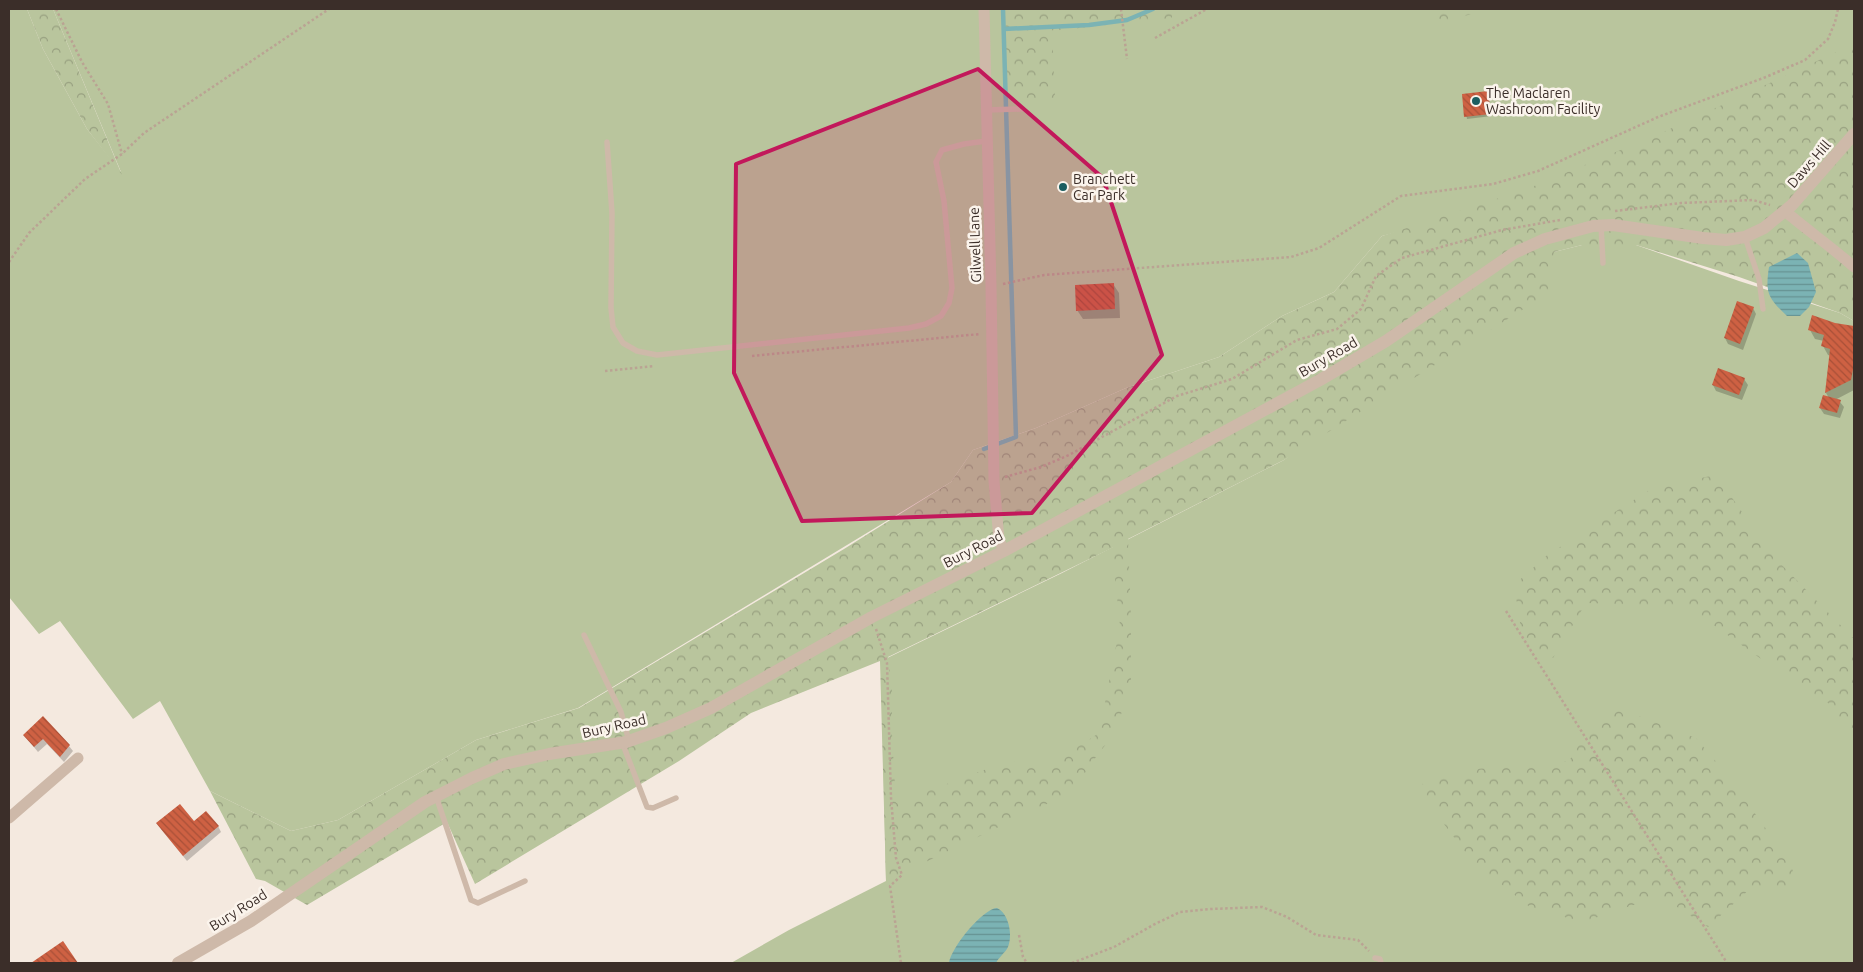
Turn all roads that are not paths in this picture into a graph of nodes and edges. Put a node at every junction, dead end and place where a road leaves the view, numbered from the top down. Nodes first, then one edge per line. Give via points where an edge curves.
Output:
1 (984, 9) edge
2 (1022, 109) dead end
3 (986, 110) junction
4 (1854, 134) edge
5 (986, 141) junction
6 (607, 142) dead end
7 (1785, 211) junction
8 (1601, 225) junction
9 (1745, 237) junction
10 (1603, 262) dead end
11 (1854, 267) edge
12 (1763, 309) dead end
13 (1004, 551) junction
14 (584, 635) dead end
15 (626, 741) junction
16 (78, 758) dead end
17 (436, 796) junction
18 (676, 798) dead end
19 (9, 818) edge
20 (525, 881) dead end
21 (1376, 958) road end
22 (178, 963) edge
23 (1381, 963) edge

1 - 3 street, Gilwell Lane
2 - 3 lane
3 - 5 street, Gilwell Lane
4 - 7 street, Daws Hill
5 - 6 lane via 942,150 936,162 945,210 952,288 949,303 940,316 909,328 657,355 637,351 623,343 613,328 610,308 612,213
5 - 13 street, Gilwell Lane via 994,481 999,540
7 - 9 street, Bury Road via 1764,228
7 - 11 street
8 - 9 street, Bury Road via 1631,226 1726,240
8 - 10 lane
8 - 13 street, Bury Road via 1545,239 1514,254 1386,341 1320,380
9 - 12 lane via 1759,279
13 - 15 street, Bury Road via 872,617 711,708
14 - 15 lane via 621,712
15 - 17 street, Bury Road via 504,764
15 - 18 lane via 647,806 653,808
16 - 19 street
17 - 20 lane via 471,900 478,903
17 - 22 street, Bury Road via 251,921
21 - 23 lane

